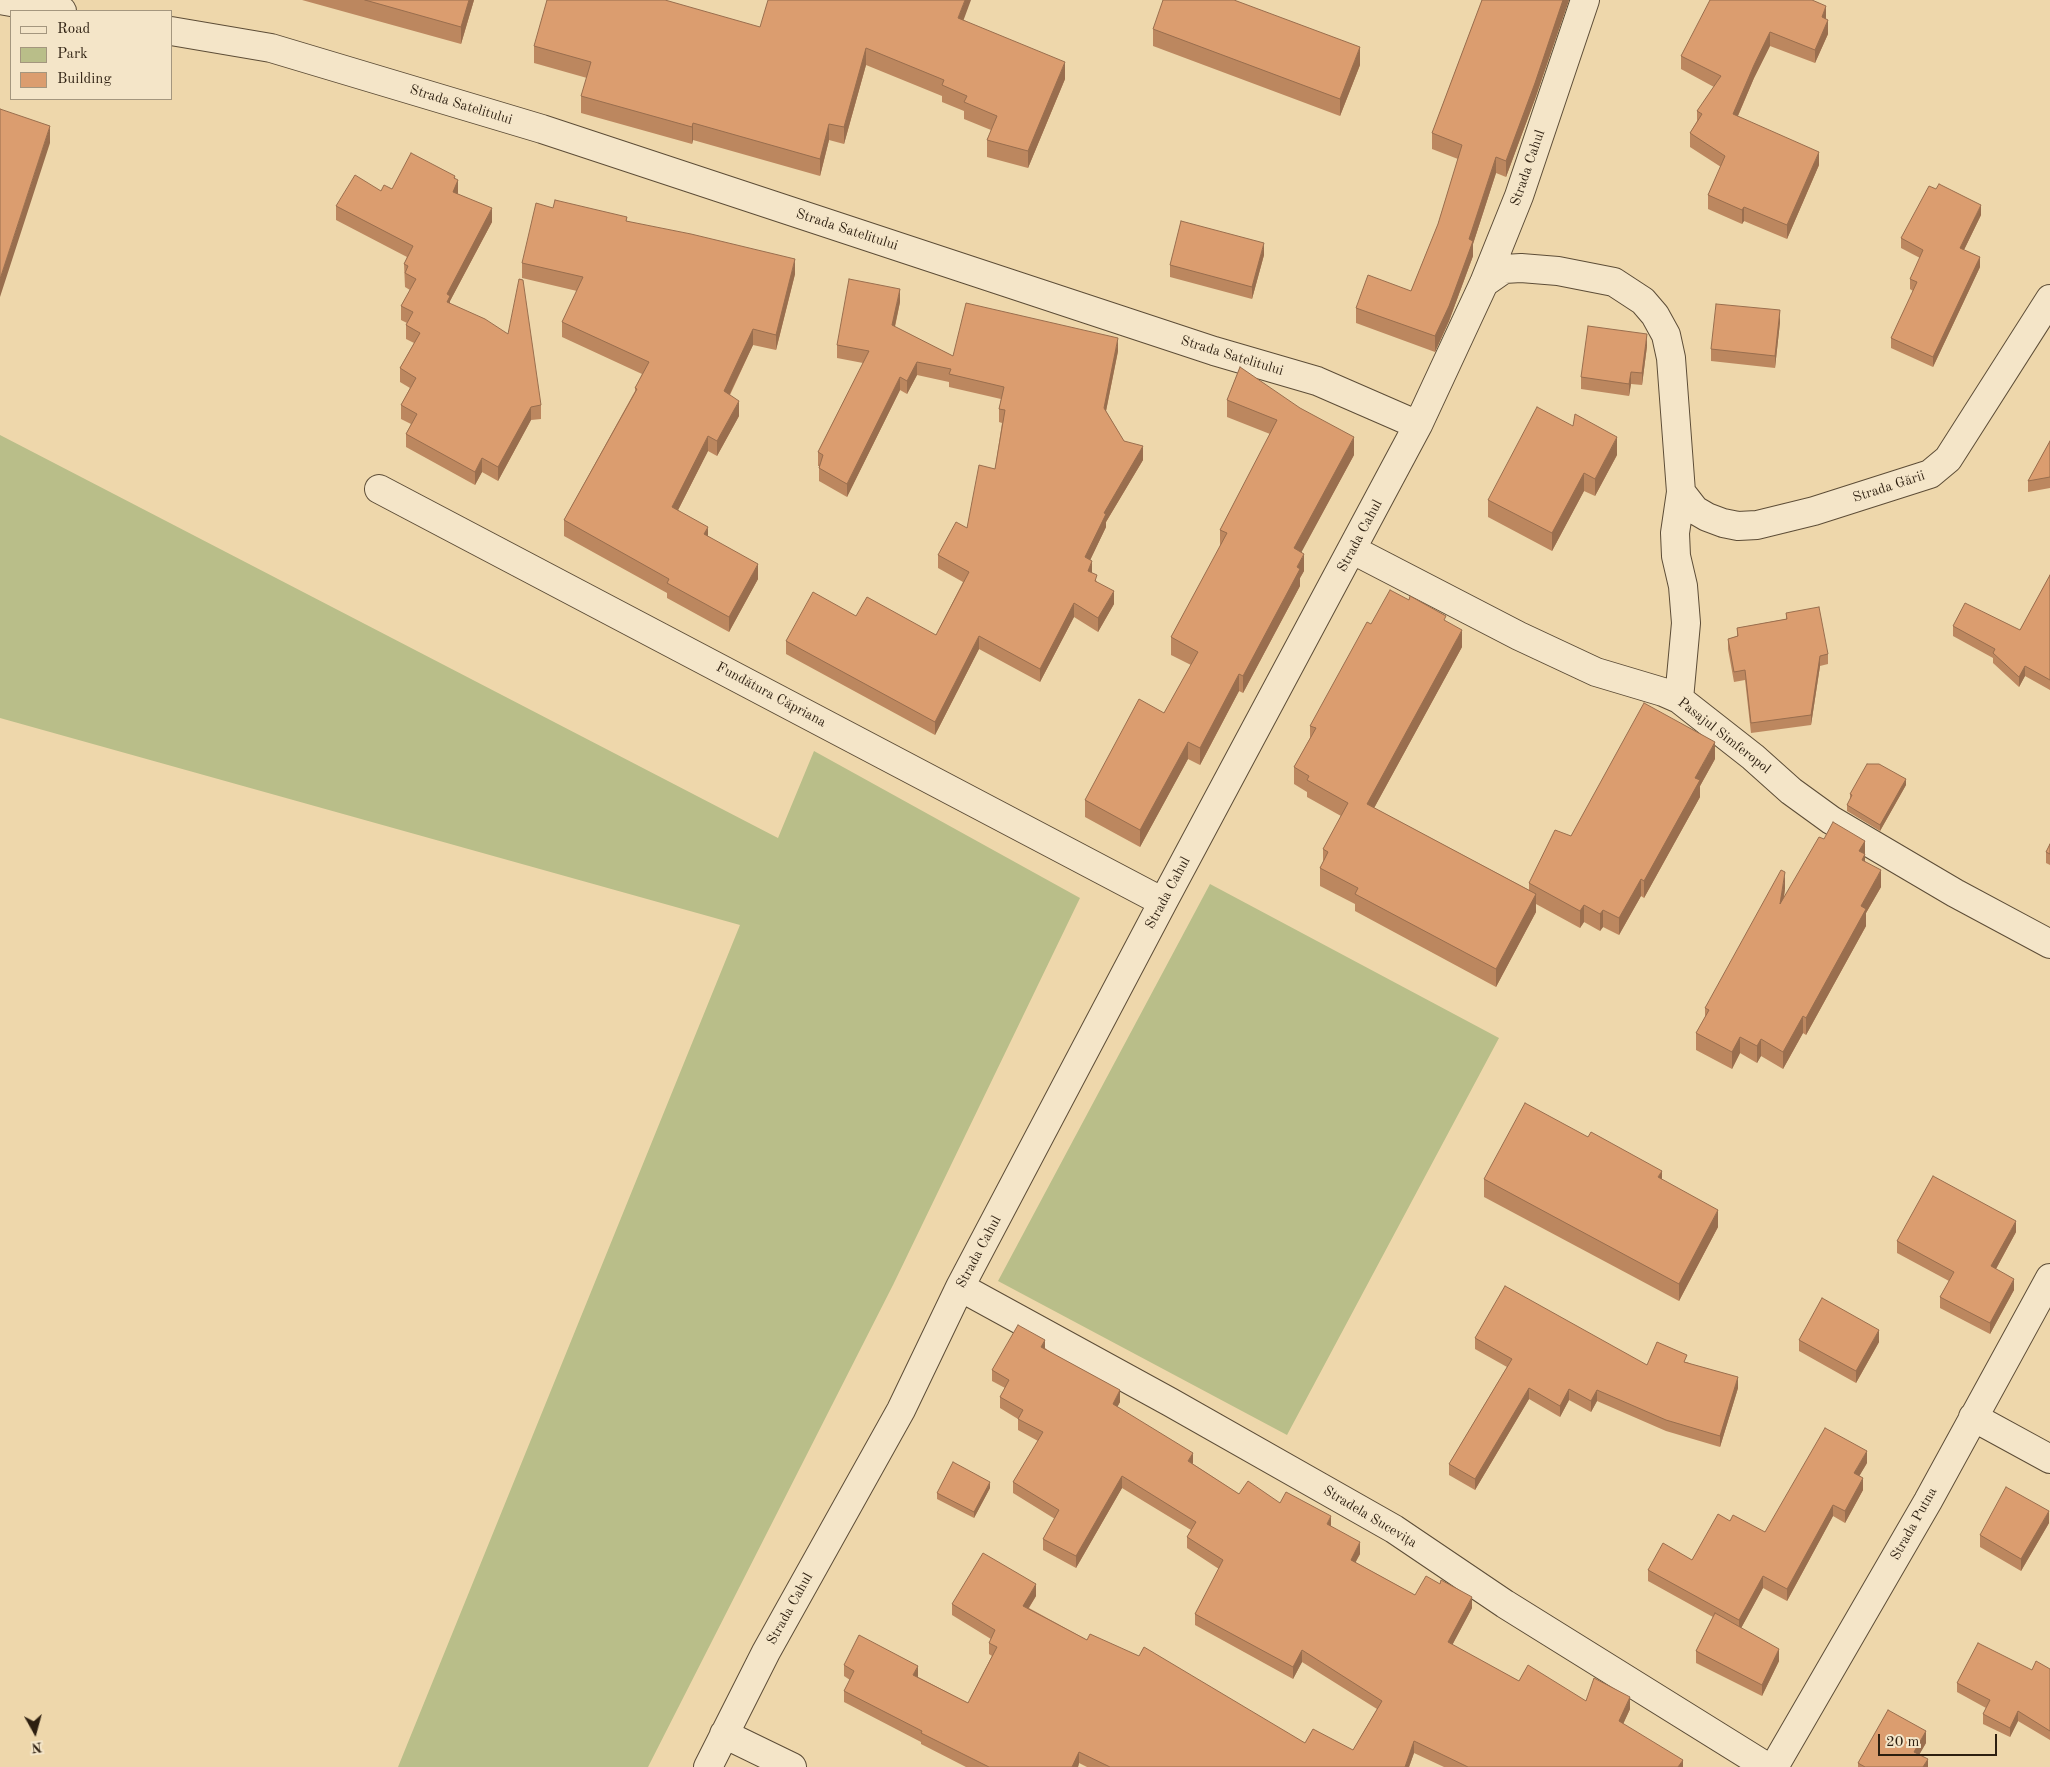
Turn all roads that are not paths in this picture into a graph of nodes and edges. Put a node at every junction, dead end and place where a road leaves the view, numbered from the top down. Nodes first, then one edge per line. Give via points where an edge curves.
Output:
1 (0, 0) edge
2 (1585, 0) edge
3 (56, 10) edge
4 (172, 31) edge
5 (1484, 283) junction
6 (2050, 299) edge
7 (1418, 426) junction
8 (379, 488) dead end
9 (1681, 492) junction
10 (1353, 550) junction
11 (1679, 699) junction
12 (1163, 902) junction
13 (2050, 944) edge
14 (2050, 1278) edge
15 (960, 1288) junction
16 (1973, 1416) junction
17 (2050, 1459) edge
18 (724, 1734) junction
19 (708, 1767) edge
20 (792, 1767) edge
21 (1767, 1767) edge
22 (1774, 1767) edge

1 - 3 street
2 - 5 street, Strada Cahul via 1519,196
4 - 7 street, Strada Satelitului via 270,48 542,129 1214,351 1316,381
5 - 7 street, Strada Cahul
5 - 9 street via 1504,269 1580,274 1614,282 1643,301 1666,334 1671,358
6 - 9 street, Strada Gării via 1948,459 1930,474 1757,526 1738,526 1707,517 1695,510
7 - 10 street, Strada Cahul
8 - 12 street, Fundătura Căpriana
9 - 11 street via 1675,541 1686,623
10 - 11 street, Pasajul Simferopol via 1596,672
10 - 12 street, Strada Cahul
11 - 13 street, Pasajul Simferopol via 1831,820
12 - 15 street, Strada Cahul
14 - 16 street, Strada Putna
15 - 18 street, Strada Cahul via 902,1410 766,1652
15 - 21 street, Stradela Sucevița via 1394,1529 1513,1609
16 - 17 street
16 - 22 street, Strada Putna via 1923,1510
18 - 19 street, Strada Cahul
18 - 20 street

